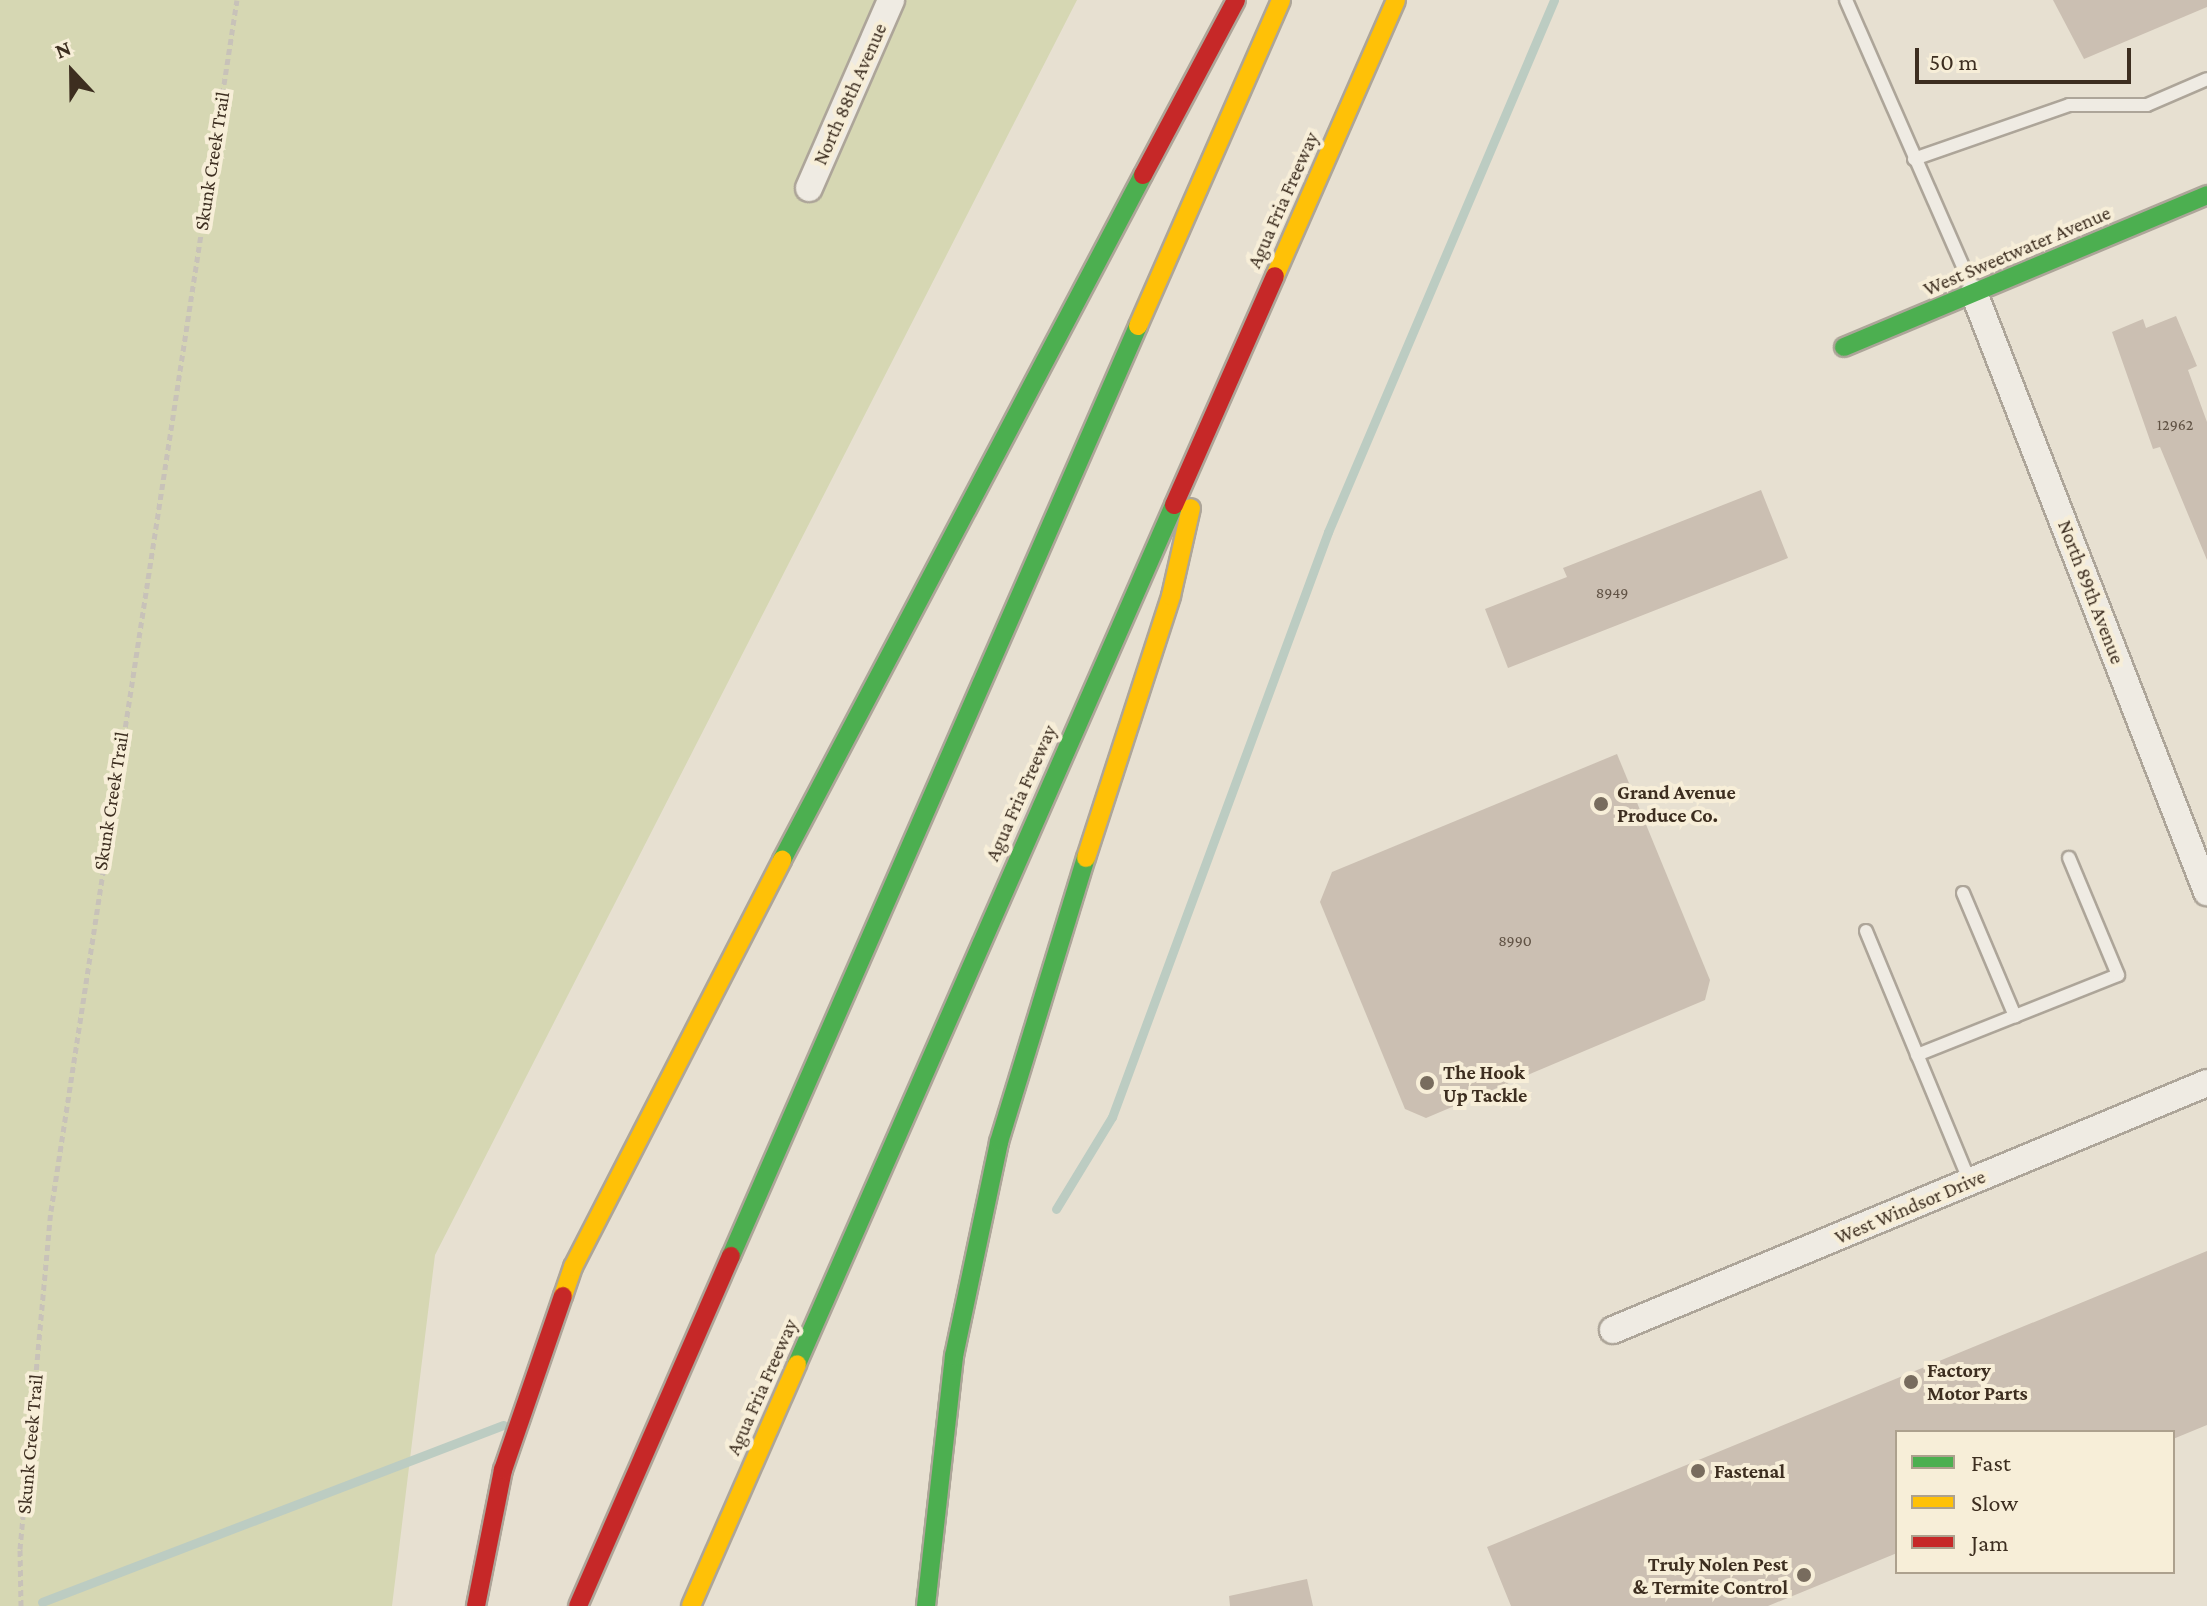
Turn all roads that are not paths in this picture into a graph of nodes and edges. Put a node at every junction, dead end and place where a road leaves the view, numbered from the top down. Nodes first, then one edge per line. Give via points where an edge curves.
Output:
1 (891, 0) edge
2 (1236, 0) edge
3 (1281, 0) edge
4 (1396, 0) edge
5 (1846, 0) edge
6 (2207, 79) edge
7 (1914, 159) junction
8 (809, 188) dead end
9 (2207, 195) edge
10 (1974, 293) junction
11 (1844, 347) dead end
12 (1212, 412) junction
13 (2069, 858) dead end
14 (2207, 892) edge
15 (1963, 893) dead end
16 (1866, 931) dead end
17 (2015, 1016) junction
18 (1917, 1055) junction
19 (2207, 1083) edge
20 (1970, 1182) junction
21 (1613, 1330) dead end
22 (476, 1606) edge
23 (578, 1606) edge
24 (691, 1606) edge
25 (926, 1606) edge

1 - 8 street, North 88th Avenue
2 - 22 main road via 573,1267 503,1470
3 - 23 main road
4 - 12 main road, Agua Fria Freeway
5 - 7 lane
6 - 7 lane via 2147,105 2069,105
7 - 10 lane
9 - 10 main road, West Sweetwater Avenue
10 - 11 main road, West Sweetwater Avenue
10 - 14 street, North 89th Avenue
12 - 24 main road, Agua Fria Freeway
12 - 25 main road via 1171,596 1152,643 999,1142 954,1356
13 - 17 lane via 2118,975
15 - 17 lane
16 - 18 lane
17 - 18 lane
18 - 20 lane
19 - 20 street, West Windsor Drive
20 - 21 street, West Windsor Drive

